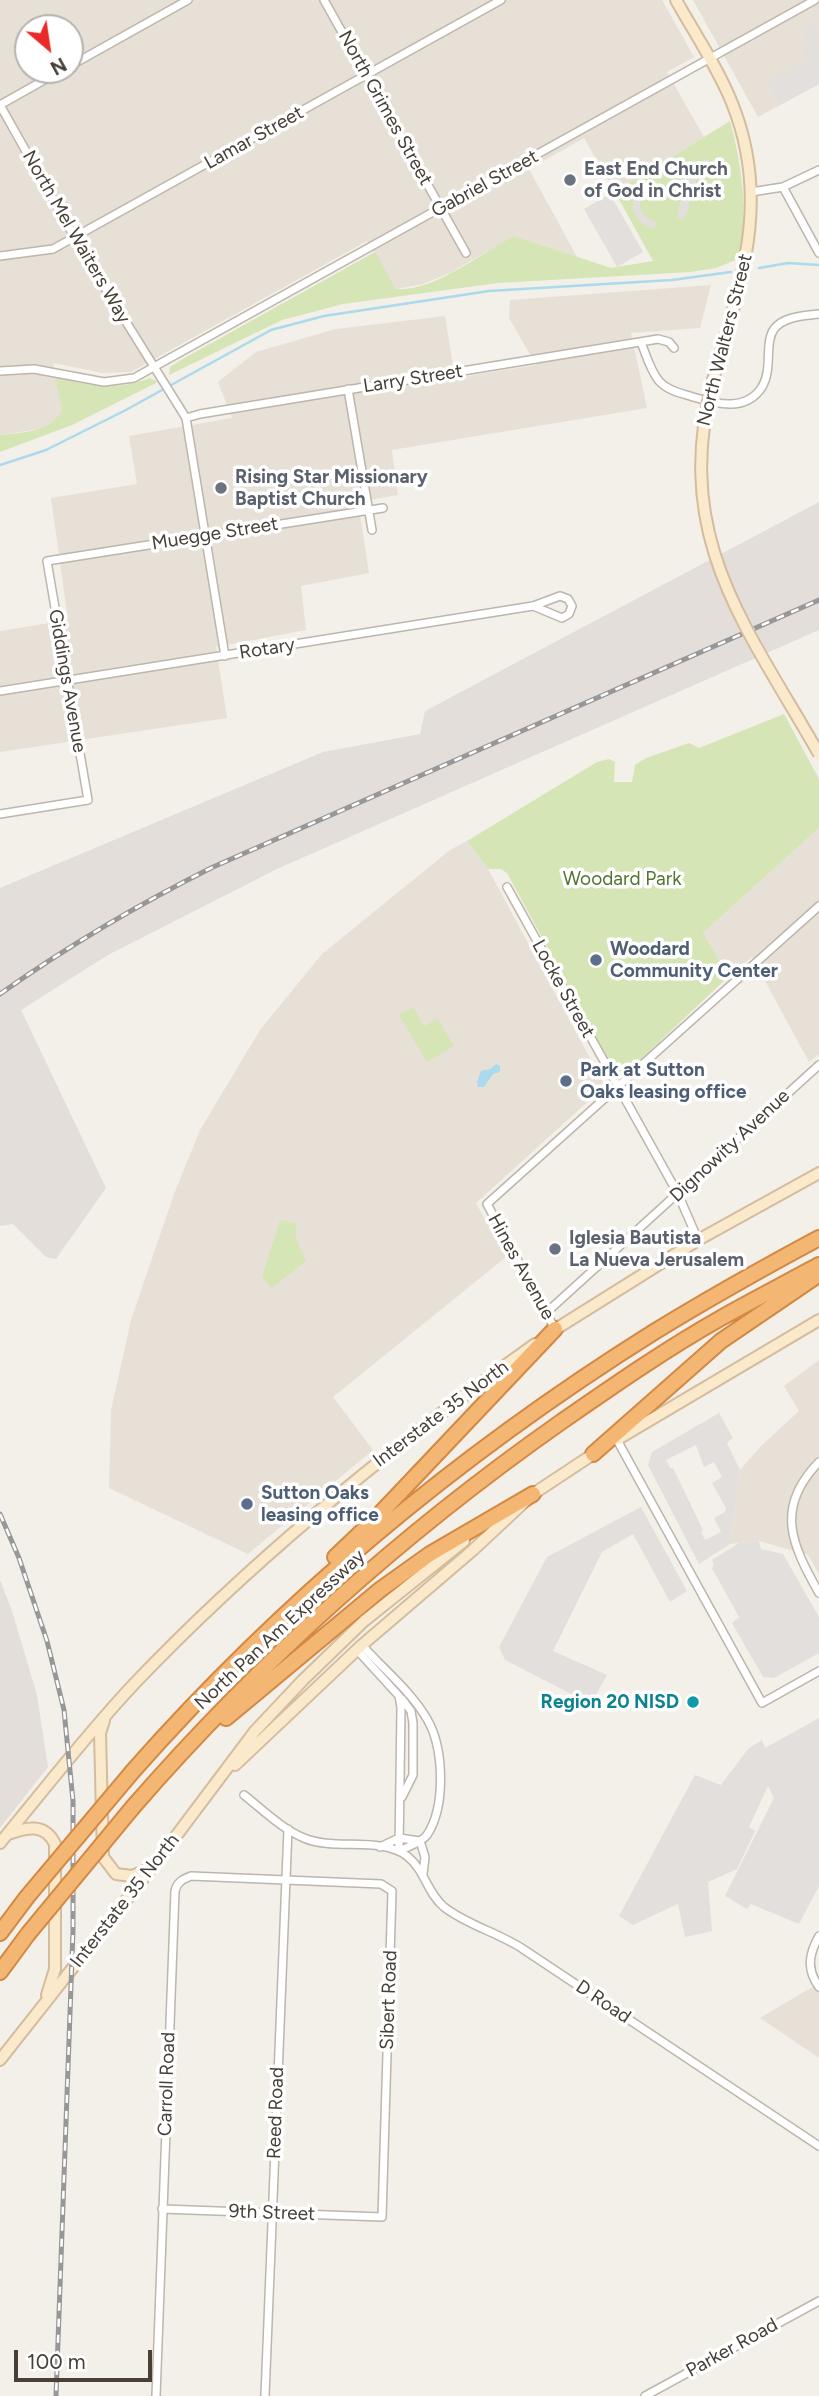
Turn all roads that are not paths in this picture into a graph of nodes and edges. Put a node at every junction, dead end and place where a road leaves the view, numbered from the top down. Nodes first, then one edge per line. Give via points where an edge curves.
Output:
1 (188, 0) edge
2 (324, 0) edge
3 (501, 0) edge
4 (676, 0) edge
5 (815, 0) edge
6 (84, 57) edge
7 (709, 59) junction
8 (367, 75) junction
9 (37, 84) edge
10 (0, 105) edge
11 (819, 170) edge
12 (783, 187) junction
13 (751, 192) junction
14 (441, 208) junction
15 (74, 237) junction
16 (818, 248) edge
17 (466, 253) dead end
18 (0, 257) edge
19 (819, 314) edge
20 (641, 342) junction
21 (674, 348) dead end
22 (155, 367) junction
23 (0, 371) edge
24 (348, 389) junction
25 (186, 418) junction
26 (383, 508) dead end
27 (368, 510) junction
28 (372, 530) dead end
29 (206, 536) junction
30 (47, 561) joint
31 (533, 606) junction
32 (225, 656) junction
33 (67, 681) junction
34 (0, 691) edge
35 (819, 754) edge
36 (0, 814) edge
37 (507, 887) dead end
38 (819, 906) edge
39 (819, 1065) edge
40 (618, 1087) junction
41 (819, 1173) edge
42 (678, 1194) junction
43 (819, 1238) edge
44 (698, 1240) junction
45 (819, 1265) edge
46 (819, 1275) edge
47 (547, 1312) junction
48 (819, 1320) edge
49 (555, 1329) junction
50 (617, 1440) junction
51 (593, 1454) junction
52 (819, 1462) edge
53 (533, 1493) junction
54 (819, 1594) edge
55 (359, 1647) junction
56 (819, 1671) edge
57 (399, 1696) junction
58 (107, 1715) junction
59 (178, 1721) junction
60 (152, 1784) junction
61 (210, 1788) junction
62 (244, 1795) dead end
63 (400, 1800) junction
64 (288, 1829) junction
65 (399, 1838) junction
66 (4, 1839) edge
67 (420, 1841) junction
68 (380, 1847) junction
69 (398, 1851) junction
70 (151, 1868) junction
71 (423, 1874) junction
72 (286, 1880) junction
73 (0, 1933) edge
74 (819, 1936) edge
75 (0, 1972) edge
76 (819, 1987) edge
77 (43, 2004) junction
78 (0, 2060) edge
79 (819, 2146) edge
80 (162, 2209) junction
81 (272, 2214) junction
82 (382, 2217) joint
83 (819, 2301) edge
84 (156, 2396) edge
85 (265, 2396) edge
86 (645, 2396) edge

1 - 6 street
2 - 8 street, North Grimes Street
3 - 8 street, Lamar Street
4 - 7 main road, North Walters Street
5 - 7 street, Gabriel Street
7 - 13 main road, North Walters Street via 732,103 747,151
7 - 14 street, Gabriel Street
8 - 14 street, North Grimes Street
8 - 15 street, Lamar Street
9 - 10 street
10 - 15 street, North Mel Waiters Way
11 - 12 street
12 - 13 street
12 - 16 street
13 - 35 main road, North Walters Street, bridge via 745,263 705,410 700,456 703,505 713,555 735,607
14 - 17 street, North Grimes Street
14 - 22 street, Gabriel Street
15 - 18 street, Lamar Street via 45,251
15 - 22 street, North Mel Waiters Way
19 - 20 street via 788,319 774,328 762,387 750,399 734,404 717,404 665,387 652,371
20 - 21 street, Larry Street via 658,339
20 - 24 street, Larry Street
22 - 23 street, Gabriel Street via 134,378 104,382 34,369
22 - 25 street, North Mel Waiters Way
24 - 25 street, Larry Street
24 - 27 street
25 - 29 street
26 - 27 street, Muegge Street
27 - 28 street
27 - 29 street, Muegge Street
29 - 30 street, Muegge Street
29 - 32 street
30 - 33 street, Giddings Avenue
31 - 31 street, Rotary via 562,618 572,606 560,596
31 - 32 street, Rotary
32 - 33 street, Rotary
33 - 34 street, Rotary
33 - 36 street, Giddings Avenue via 88,800
37 - 40 street, Locke Street
38 - 40 street
39 - 42 street, Dignowity Avenue
40 - 42 street, Locke Street
40 - 47 street, Hines Avenue via 487,1205
41 - 44 main road, Interstate 35 North
42 - 44 street, Locke Street
42 - 47 street, Dignowity Avenue
43 - 59 highway, North Pan Am Expressway via 653,1333 451,1474 340,1565
44 - 49 main road, Interstate 35 North
45 - 60 highway, North Pan Am Expressway via 635,1371 472,1487 324,1611
46 - 51 highway via 723,1339
47 - 49 street, Hines Avenue
48 - 50 main road
49 - 58 main road, Interstate 35 North via 348,1486 245,1576
49 - 59 highway via 376,1518 228,1658
50 - 51 main road
50 - 56 street via 762,1703
51 - 53 main road
52 - 54 street via 796,1495 790,1526 795,1548
53 - 55 main road
53 - 60 highway via 430,1554 373,1595
53 - 61 main road, Interstate 35 North via 434,1562 364,1621 255,1731
55 - 57 street
55 - 61 main road
55 - 67 street via 416,1704 436,1745 440,1805
57 - 63 street
57 - 63 street via 414,1723 412,1775
58 - 66 main road, Interstate 35 North
58 - 70 main road via 100,1733 103,1857 116,1874 132,1876
59 - 73 highway, North Pan Am Expressway, bridge
60 - 75 highway, North Pan Am Expressway, bridge
61 - 70 main road, Interstate 35 North
62 - 64 street
63 - 65 street
64 - 68 street via 305,1839 329,1844
64 - 72 street, Reed Road
65 - 67 street
65 - 68 street
65 - 69 street
66 - 77 main road via 21,1829 42,1829 55,1844 55,1969
67 - 69 street
67 - 71 street via 425,1857
68 - 69 street
69 - 71 street
70 - 77 main road, Interstate 35 North
71 - 79 street, D Road via 444,1907 508,1939
72 - 80 street, Carroll Road via 191,1876 177,1885
72 - 81 street, Reed Road
72 - 82 street, Sibert Road via 381,1884 391,1891
74 - 76 street via 809,1964
77 - 78 main road, Interstate 35 North
80 - 81 street, 9th Street
80 - 84 street, Carroll Road
81 - 82 street, 9th Street
81 - 85 street, Reed Road
83 - 86 street, Parker Road

